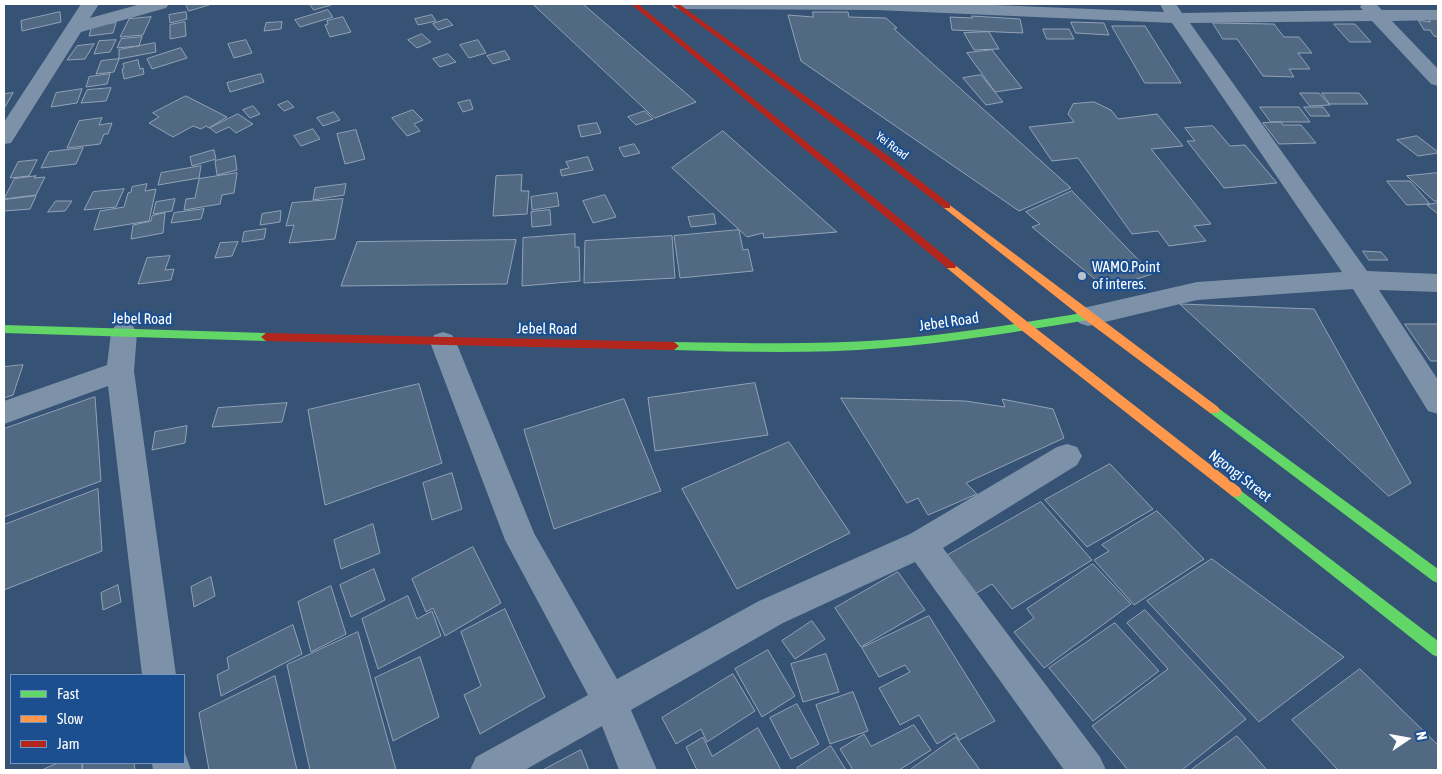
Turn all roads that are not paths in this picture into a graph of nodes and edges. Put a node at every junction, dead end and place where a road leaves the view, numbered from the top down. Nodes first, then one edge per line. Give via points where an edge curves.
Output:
1 (90, 4) edge
2 (160, 4) edge
3 (634, 4) edge
4 (675, 4) edge
5 (680, 4) edge
6 (778, 5) edge
7 (953, 7) edge
8 (1372, 10) edge
9 (1171, 11) edge
10 (1438, 15) edge
11 (75, 28) junction
12 (1438, 80) edge
13 (4, 138) edge
14 (1360, 280) junction
15 (1438, 283) edge
16 (1088, 316) junction
17 (1024, 326) junction
18 (4, 329) edge
19 (124, 334) junction
20 (443, 342) junction
21 (120, 371) junction
22 (1438, 403) edge
23 (4, 414) edge
24 (1068, 456) dead end
25 (922, 544) junction
26 (1438, 577) edge
27 (1438, 650) edge
28 (159, 674) edge
29 (610, 701) junction
30 (488, 770) edge
31 (638, 770) edge
32 (1087, 770) edge

1 - 11 street
2 - 11 street
3 - 17 main road
4 - 16 main road, Yei Road via 881,155
5 - 6 street
6 - 7 street
7 - 9 street
8 - 9 street
8 - 10 street
8 - 12 street
9 - 14 street
11 - 13 street
14 - 15 street
14 - 16 street via 1198,291
14 - 22 street
16 - 17 main road, Jebel Road
16 - 26 main road
17 - 20 main road, Jebel Road via 874,346 823,348
17 - 27 main road, Ngongi Street
18 - 19 main road, Jebel Road
19 - 20 main road, Jebel Road
19 - 21 street
20 - 29 street via 521,540
21 - 23 street
21 - 28 street
24 - 25 street
25 - 29 street via 771,612
25 - 32 street
29 - 30 street
29 - 31 street

